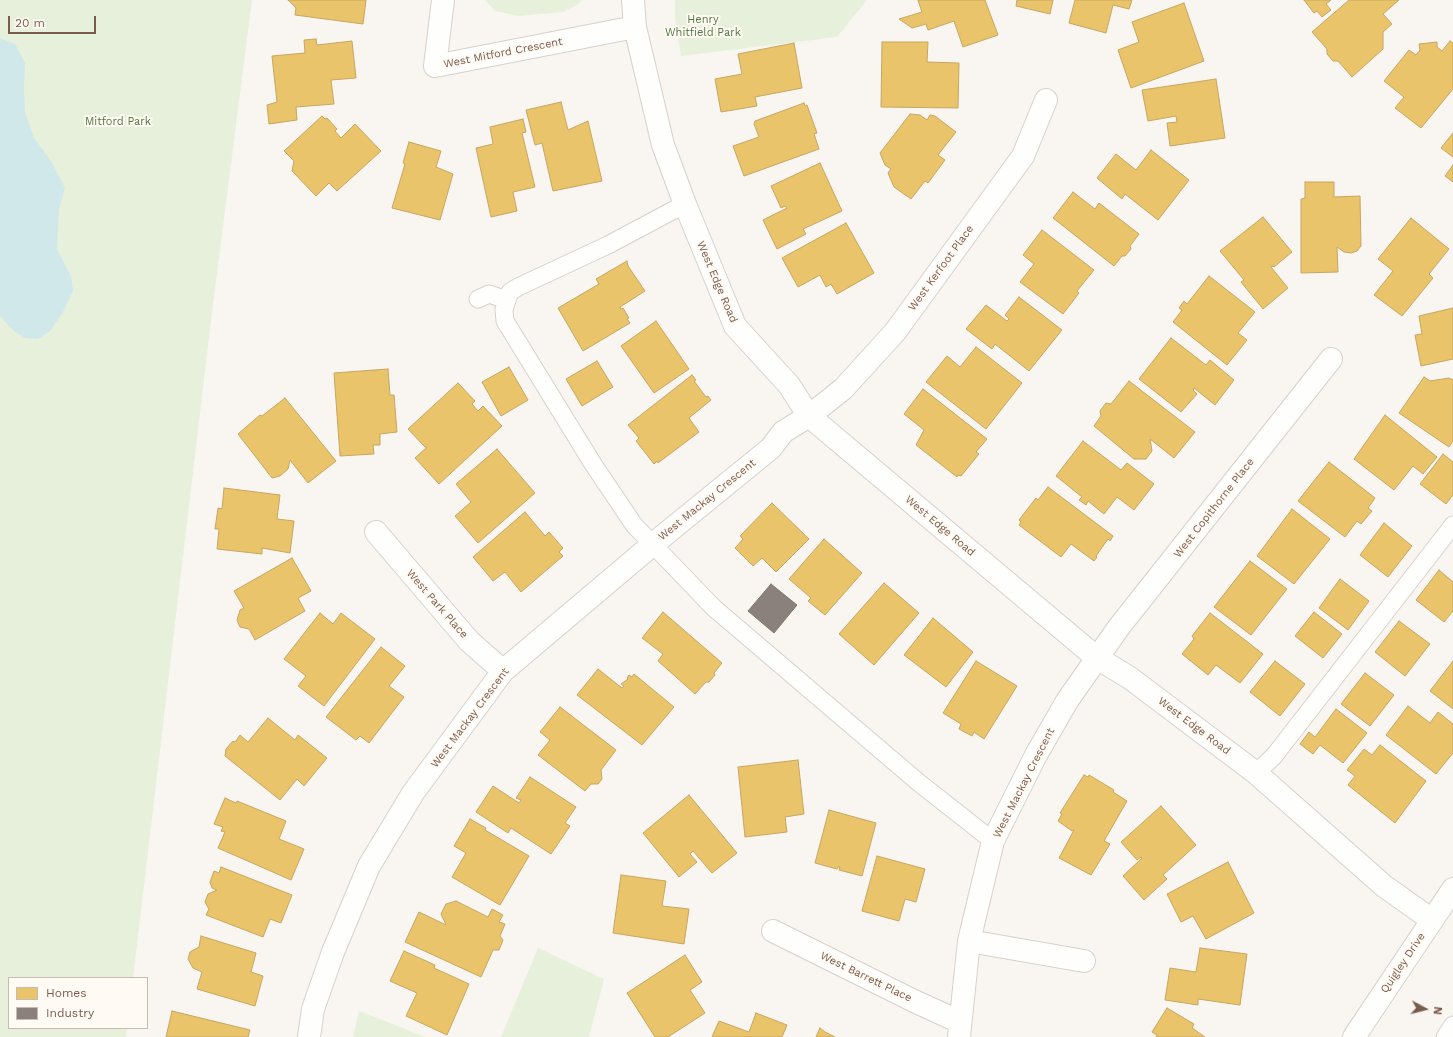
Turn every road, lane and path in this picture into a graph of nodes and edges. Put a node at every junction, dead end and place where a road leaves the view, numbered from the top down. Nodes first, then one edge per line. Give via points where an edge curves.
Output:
1 (443, 0) edge
2 (633, 0) edge
3 (635, 27) junction
4 (1046, 100) dead end
5 (685, 204) junction
6 (478, 299) dead end
7 (507, 300) junction
8 (1331, 359) dead end
9 (809, 416) junction
10 (1453, 525) edge
11 (376, 532) dead end
12 (652, 545) junction
13 (1098, 658) junction
14 (503, 671) junction
15 (1256, 773) junction
16 (994, 841) junction
17 (1453, 889) edge
18 (1432, 920) junction
19 (773, 931) dead end
20 (969, 941) junction
21 (1084, 961) dead end
22 (1453, 1025) edge
23 (960, 1029) edge
24 (309, 1037) edge
25 (1354, 1037) edge
26 (1445, 1037) edge

1 - 3 street, West Mitford Crescent via 435,66
2 - 3 street, West Edge Road
3 - 5 street, West Edge Road via 663,145
4 - 9 street, West Kerfoot Place via 1023,156 895,332 843,389
5 - 7 lane via 608,246 518,287 510,292
5 - 9 street, West Edge Road via 735,326 790,385
6 - 7 lane via 489,294
7 - 12 lane via 504,310 505,321 593,464 634,525
8 - 13 street, West Copithorne Place
9 - 12 street, West Mackay Crescent via 783,432 771,448
9 - 13 street, West Edge Road
10 - 15 lane via 1274,756
11 - 14 street, West Park Place via 469,641
12 - 14 street, West Mackay Crescent
12 - 16 lane via 714,608 918,782
13 - 15 street, West Edge Road via 1130,678
13 - 16 street, West Mackay Crescent via 1036,754
14 - 24 street, West Mackay Crescent via 413,793 369,866 333,952 313,1009
15 - 18 street, West Edge Road via 1384,886
16 - 20 street, West Mackay Crescent
17 - 18 street, Quigley Drive
18 - 25 street, Quigley Drive
19 - 23 street, West Barrett Place
20 - 21 street
20 - 23 street, West Mackay Crescent
22 - 26 lane

